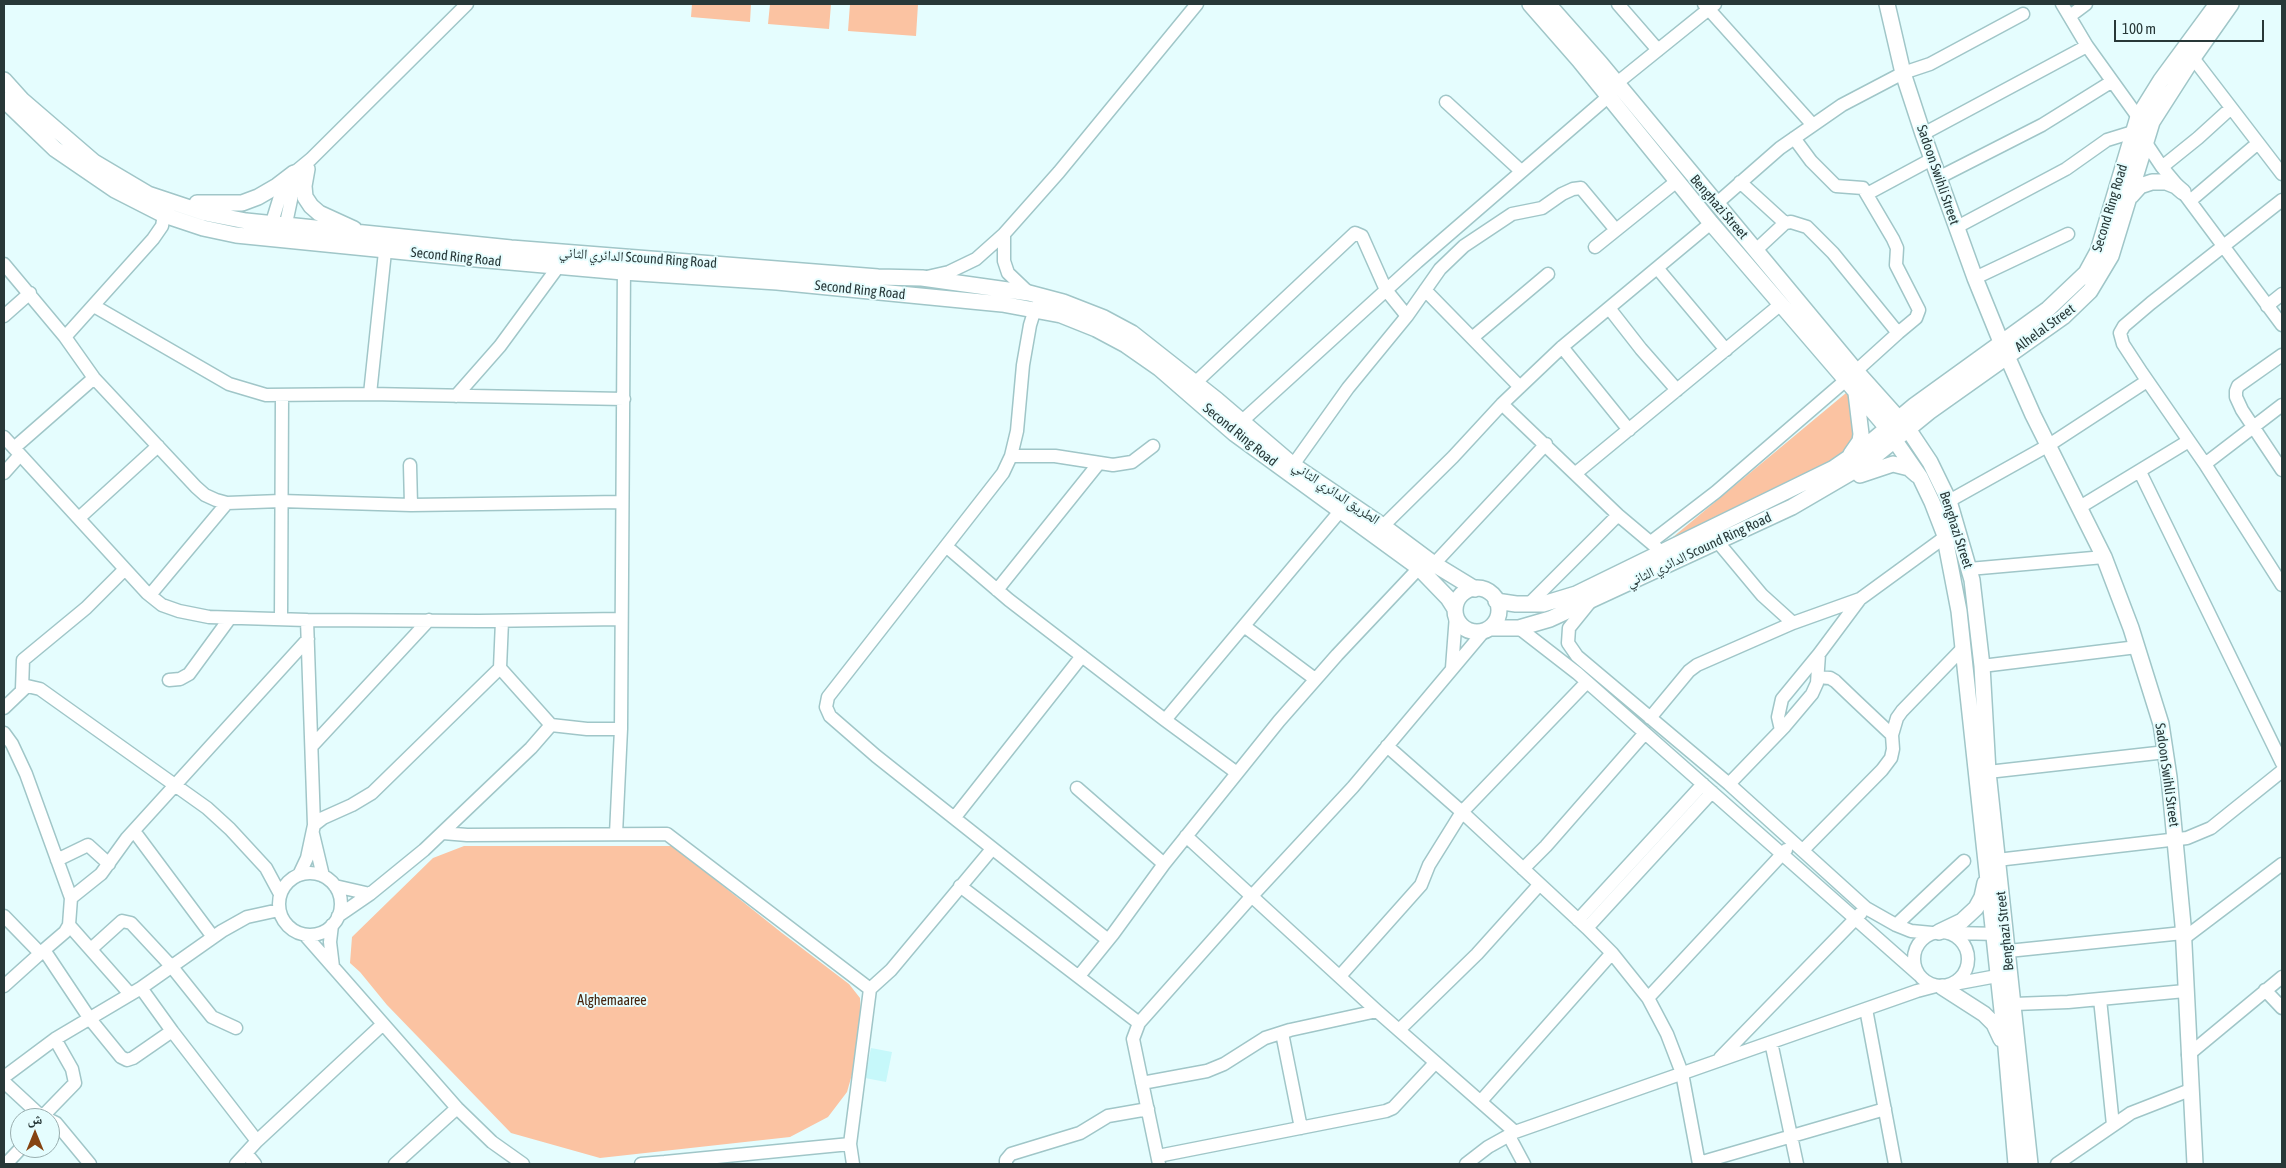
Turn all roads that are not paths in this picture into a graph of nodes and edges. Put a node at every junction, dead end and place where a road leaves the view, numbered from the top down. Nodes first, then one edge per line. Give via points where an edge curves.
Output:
1 (467, 4) edge
2 (1197, 4) edge
3 (1530, 4) edge
4 (1548, 4) edge
5 (1618, 4) edge
6 (1887, 4) edge
7 (2062, 4) edge
8 (2086, 4) edge
9 (2216, 4) edge
10 (2231, 4) edge
11 (1709, 6) edge
12 (2024, 14) dead end
13 (2070, 16) junction
14 (2086, 46) junction
15 (1658, 50) junction
16 (2193, 58) junction
17 (1903, 73) junction
18 (4, 80) edge
19 (2111, 82) junction
20 (1613, 90) junction
21 (4, 100) edge
22 (1446, 102) dead end
23 (2230, 108) junction
24 (1812, 124) junction
25 (2136, 125) junction
26 (1923, 134) junction
27 (1794, 138) junction
28 (2146, 143) junction
29 (2258, 143) junction
30 (1932, 160) junction
31 (304, 167) junction
32 (2162, 167) junction
33 (1521, 171) junction
34 (2282, 174) edge
35 (1938, 178) junction
36 (1677, 181) junction
37 (1740, 182) junction
38 (1867, 194) junction
39 (2130, 197) junction
40 (2187, 197) junction
41 (2282, 200) edge
42 (173, 202) junction
43 (1716, 204) junction
44 (164, 215) junction
45 (1785, 223) junction
46 (1712, 224) junction
47 (1956, 228) junction
48 (1616, 230) junction
49 (277, 231) junction
50 (360, 232) junction
51 (1452, 232) junction
52 (1004, 234) junction
53 (2068, 234) dead end
54 (386, 235) junction
55 (1464, 246) junction
56 (1595, 247) dead end
57 (2224, 247) junction
58 (384, 250) junction
59 (1756, 250) junction
60 (624, 257) junction
61 (4, 264) edge
62 (558, 266) junction
63 (1658, 269) junction
64 (623, 272) junction
65 (1548, 274) dead end
66 (922, 278) junction
67 (1975, 278) junction
68 (878, 285) junction
69 (991, 287) joint
70 (1386, 290) junction
71 (1425, 290) junction
72 (30, 293) junction
73 (1029, 293) junction
74 (2282, 294) edge
75 (1044, 297) junction
76 (1781, 304) junction
77 (94, 306) junction
78 (2267, 306) junction
79 (1609, 308) junction
80 (1035, 309) junction
81 (4, 316) edge
82 (1407, 316) junction
83 (2282, 325) edge
84 (1898, 333) junction
85 (65, 337) junction
86 (1472, 338) junction
87 (1562, 347) junction
88 (2004, 349) junction
89 (1726, 350) junction
90 (2282, 354) edge
91 (94, 378) junction
92 (1852, 381) junction
93 (2147, 381) junction
94 (1195, 383) junction
95 (1520, 387) junction
96 (1677, 390) junction
97 (370, 394) junction
98 (282, 396) junction
99 (456, 396) junction
100 (624, 399) junction
101 (1502, 404) junction
102 (2282, 405) edge
103 (1241, 422) junction
104 (2254, 428) junction
105 (1897, 429) junction
106 (1629, 430) junction
107 (4, 437) edge
108 (2188, 442) junction
109 (1546, 444) junction
110 (2048, 445) junction
111 (158, 446) junction
112 (1153, 446) dead end
113 (17, 452) junction
114 (1011, 456) junction
115 (1846, 460) junction
116 (1099, 463) junction
117 (2205, 464) junction
118 (410, 465) dead end
119 (1293, 465) junction
120 (2282, 470) edge
121 (2140, 472) junction
122 (4, 473) edge
123 (1576, 473) junction
124 (1920, 477) junction
125 (1837, 482) junction
126 (281, 501) junction
127 (1949, 501) junction
128 (622, 502) junction
129 (228, 503) junction
130 (411, 505) junction
131 (2080, 506) junction
132 (1341, 510) junction
133 (1618, 515) junction
134 (79, 518) junction
135 (1375, 527) junction
136 (1944, 537) junction
137 (1717, 541) junction
138 (1656, 547) junction
139 (947, 548) junction
140 (2104, 557) junction
141 (1434, 564) junction
142 (1669, 565) junction
143 (1419, 568) junction
144 (125, 569) junction
145 (1969, 570) junction
146 (2282, 585) edge
147 (1475, 588) junction
148 (997, 590) junction
149 (150, 595) junction
150 (1860, 599) junction
151 (1496, 601) junction
152 (1591, 601) junction
153 (1528, 604) junction
154 (1455, 612) junction
155 (230, 618) junction
156 (281, 618) junction
157 (622, 619) junction
158 (307, 620) junction
159 (429, 620) junction
160 (502, 621) junction
161 (1793, 623) junction
162 (1244, 626) junction
163 (1519, 628) junction
164 (1488, 629) junction
165 (308, 639) junction
166 (2137, 647) junction
167 (1963, 648) junction
168 (1819, 654) junction
169 (1082, 656) junction
170 (1982, 666) junction
171 (500, 668) junction
172 (1452, 668) junction
173 (1818, 677) junction
174 (1315, 679) junction
175 (169, 680) dead end
176 (1588, 682) junction
177 (22, 689) junction
178 (4, 708) edge
179 (1650, 718) junction
180 (1165, 720) junction
181 (551, 725) junction
182 (621, 730) junction
183 (1781, 730) junction
184 (1643, 731) junction
185 (4, 733) edge
186 (1892, 735) junction
187 (312, 746) junction
188 (1387, 746) junction
189 (2166, 752) junction
190 (2282, 764) edge
191 (2282, 771) edge
192 (1988, 772) junction
193 (1237, 773) junction
194 (1729, 784) junction
195 (177, 786) junction
196 (1077, 788) dead end
197 (1707, 788) junction
198 (1462, 812) junction
199 (955, 817) junction
200 (313, 828) junction
201 (134, 831) junction
202 (443, 833) junction
203 (616, 834) junction
204 (1186, 836) junction
205 (2176, 841) junction
206 (1798, 846) junction
207 (992, 848) junction
208 (1781, 855) junction
209 (57, 860) junction
210 (1964, 861) dead end
211 (1992, 862) junction
212 (109, 864) junction
213 (1164, 864) junction
214 (2282, 864) edge
215 (1520, 867) junction
216 (266, 868) junction
217 (323, 876) junction
218 (294, 877) junction
219 (1539, 885) junction
220 (335, 886) junction
221 (960, 886) junction
222 (280, 894) junction
223 (370, 894) junction
224 (1251, 897) junction
225 (71, 898) junction
226 (1866, 908) junction
227 (279, 910) junction
228 (4, 916) edge
229 (1855, 919) junction
230 (335, 921) junction
231 (1583, 924) junction
232 (69, 925) junction
233 (1896, 925) junction
234 (1940, 933) junction
235 (2000, 934) junction
236 (304, 935) junction
237 (2183, 936) junction
238 (213, 937) junction
239 (1108, 940) junction
240 (91, 949) junction
241 (2008, 951) junction
242 (42, 952) junction
243 (1612, 953) junction
244 (172, 967) junction
245 (334, 967) junction
246 (2003, 973) junction
247 (1919, 975) junction
248 (1079, 976) junction
249 (1340, 976) junction
250 (2282, 977) edge
251 (1944, 985) junction
252 (4, 986) edge
253 (870, 989) junction
254 (2185, 990) junction
255 (2265, 990) junction
256 (136, 991) junction
257 (1648, 998) junction
258 (2100, 999) junction
259 (2014, 1004) junction
260 (1866, 1008) junction
261 (2282, 1008) edge
262 (1377, 1011) junction
263 (90, 1019) junction
264 (1139, 1023) junction
265 (383, 1024) junction
266 (236, 1028) dead end
267 (1399, 1030) junction
268 (172, 1031) junction
269 (1282, 1033) junction
270 (54, 1040) junction
271 (1771, 1042) junction
272 (2006, 1048) junction
273 (2188, 1055) junction
274 (1717, 1062) junction
275 (1435, 1063) junction
276 (1682, 1073) junction
277 (4, 1077) edge
278 (4, 1082) edge
279 (1142, 1082) junction
280 (2190, 1090) junction
281 (1481, 1101) junction
282 (34, 1108) edge
283 (54, 1108) edge
284 (458, 1108) junction
285 (1148, 1109) junction
286 (1885, 1109) junction
287 (2113, 1125) junction
288 (60, 1128) edge
289 (1301, 1128) junction
290 (1512, 1134) junction
291 (1791, 1137) junction
292 (257, 1141) junction
293 (850, 1144) junction
294 (246, 1153) junction
295 (1158, 1160) edge
296 (665, 1163) edge
297 (90, 1164) edge
298 (236, 1164) edge
299 (255, 1164) edge
300 (395, 1164) edge
301 (523, 1164) edge
302 (641, 1164) edge
303 (853, 1164) edge
304 (1006, 1164) edge
305 (1466, 1164) edge
306 (1524, 1164) edge
307 (1699, 1164) edge
308 (1797, 1164) edge
309 (1895, 1164) edge
310 (2016, 1164) edge
311 (2030, 1164) edge
312 (2057, 1164) edge
313 (2195, 1164) edge

1 - 31 street
2 - 52 street
3 - 20 main road, Benghazi Street
4 - 20 main road, Benghazi Street
5 - 15 street
6 - 17 main road, Sadoon Swihli Street
7 - 13 street
8 - 13 street
9 - 25 main road, Second Ring Road via 2160,80
10 - 16 main road
11 - 15 street
11 - 24 street
12 - 17 street via 1930,64
13 - 14 street
14 - 19 street
14 - 26 street
15 - 20 street
16 - 23 street
16 - 28 main road via 2152,122
17 - 24 street
17 - 26 main road, Sadoon Swihli Street
18 - 42 main road via 22,100 94,162 148,194
19 - 25 street
19 - 35 street via 2042,125
20 - 33 street
20 - 36 main road, Benghazi Street
20 - 43 main road, Benghazi Street
21 - 44 main road via 55,149 85,171 139,204
22 - 33 street
23 - 29 street
23 - 32 street
24 - 27 street
25 - 28 street
25 - 47 street via 2107,140 2066,169
25 - 88 main road, Second Ring Road via 2098,250 2086,272
26 - 30 main road, Sadoon Swihli Street
27 - 37 street
27 - 38 street via 1833,184 1863,188
28 - 32 street
28 - 39 main road, Alhelal Street
29 - 34 street
29 - 40 street
30 - 35 main road, Sadoon Swihli Street
30 - 38 street
31 - 42 main road via 277,186 242,203
31 - 49 street
31 - 50 main road via 305,197 310,206
32 - 40 street
33 - 51 street
35 - 47 main road, Sadoon Swihli Street
36 - 46 main road, Benghazi Street
36 - 48 street
37 - 43 street
37 - 45 street
38 - 84 street via 1897,246 1896,265 1919,310 1916,318
39 - 40 main road via 2140,186 2152,182 2176,186
39 - 88 main road, Alhelal Street via 2112,256 2081,302 2063,318
40 - 57 street
41 - 57 street
42 - 44 street
42 - 49 main road
43 - 59 main road, Benghazi Street
44 - 49 main road via 236,235
44 - 77 street via 162,226 153,239
45 - 59 street
45 - 84 street via 1807,227 1833,253
46 - 63 street
46 - 76 main road, Benghazi Street
47 - 67 main road, Sadoon Swihli Street
48 - 55 street via 1581,188 1562,194 1542,208 1512,214
48 - 56 street
49 - 50 main road, الدائري الثاني Scound Ring Road
49 - 58 main road, Second Ring Road
50 - 54 main road, الدائري الثاني Scound Ring Road
51 - 55 street
51 - 70 street
52 - 66 street via 976,258 950,272
52 - 73 street via 1004,261 1008,273
53 - 67 street
54 - 58 street
54 - 60 main road, الدائري الثاني Scound Ring Road
55 - 71 street via 1440,268
57 - 78 street
57 - 93 street via 2124,326 2120,333 2123,344
58 - 62 main road, Second Ring Road
58 - 97 street
59 - 92 main road, Benghazi Street
60 - 64 street
60 - 68 main road, الدائري الثاني Scound Ring Road
61 - 72 street
62 - 64 main road, Second Ring Road
62 - 99 street via 500,346
63 - 79 street
63 - 89 street
64 - 68 main road, Second Ring Road
64 - 100 street
65 - 86 street
66 - 68 main road, الدائري الثاني Scound Ring Road
66 - 69 main road, الدائري الثاني Scound Ring Road
67 - 88 main road, Sadoon Swihli Street
68 - 80 main road, Second Ring Road
69 - 73 main road, الطريق الدائري الثاني
70 - 82 street
70 - 94 street via 1362,236 1355,233
70 - 103 street
71 - 82 street
71 - 86 street
72 - 81 street
72 - 85 street
73 - 75 main road, الطريق الدائري الثاني
74 - 78 street
75 - 80 street
75 - 94 main road, الطريق الدائري الثاني via 1104,318 1132,333
76 - 89 street
76 - 92 main road, Benghazi Street
77 - 85 street
77 - 98 street via 229,384 248,391
78 - 83 street
79 - 87 street
79 - 96 street
80 - 114 street via 1028,333 1017,431
80 - 132 main road, Second Ring Road via 1061,315 1126,345 1159,368 1235,434
82 - 119 street via 1348,388
84 - 92 street
85 - 91 street
86 - 95 street
87 - 95 street
87 - 106 street
88 - 105 main road, Second Ring Road
88 - 110 main road, Sadoon Swihli Street
89 - 96 street
90 - 104 street via 2238,386 2236,397
91 - 111 street
91 - 113 street
92 - 105 main road, Benghazi Street
92 - 105 main road, Benghazi Street
92 - 115 main road via 1861,434 1855,450
92 - 138 street via 1716,492
93 - 108 street
93 - 110 street
94 - 103 main road, الطريق الدائري الثاني
95 - 101 street
96 - 106 street
97 - 98 street
97 - 99 street
98 - 126 street
99 - 100 street
100 - 128 street
101 - 109 street
101 - 135 street via 1453,457
102 - 104 street
103 - 119 main road, الطريق الدائري الثاني
104 - 117 street
104 - 120 street
105 - 115 main road, الدائري الثاني Scound Ring Road
105 - 124 main road, Benghazi Street
105 - 125 main road, الدائري الثاني Scound Ring Road via 1878,455
105 - 127 main road, Benghazi Street via 1930,462
106 - 123 street
107 - 113 street
108 - 117 street
108 - 121 street
109 - 123 street
109 - 141 street
110 - 127 street
110 - 131 main road, Sadoon Swihli Street
111 - 129 street via 205,495
111 - 134 street
112 - 116 street via 1132,462 1113,466
113 - 122 street
113 - 134 street
114 - 116 street via 1054,456
114 - 139 street via 1003,473
115 - 138 main road, الدائري الثاني Scound Ring Road via 1791,490
116 - 148 street
117 - 146 street
118 - 130 street
119 - 135 main road, الطريق الدائري الثاني
121 - 131 street
121 - 190 street
123 - 133 street
124 - 125 main road via 1909,468 1893,464
124 - 136 main road, Benghazi Street
125 - 137 main road, الدائري الثاني Scound Ring Road via 1792,507
126 - 129 street
126 - 130 street
126 - 156 street
127 - 145 main road, Benghazi Street
128 - 130 street
128 - 157 street
129 - 149 street
131 - 140 main road, Sadoon Swihli Street
132 - 135 main road, Second Ring Road
132 - 162 street
133 - 138 street
133 - 153 street
134 - 144 street
135 - 141 main road, الطريق الدائري الثاني
135 - 143 main road
136 - 150 street
136 - 167 main road, Benghazi Street
137 - 142 main road, الدائري الثاني Scound Ring Road
137 - 161 street via 1762,595
138 - 142 street
138 - 153 main road, الدائري الثاني Scound Ring Road via 1576,594 1543,604
139 - 148 street
139 - 199 street via 828,697 826,707 830,716 876,756
140 - 145 street
140 - 166 main road, Sadoon Swihli Street
141 - 147 main road, الطريق الدائري الثاني
142 - 152 main road, الدائري الثاني Scound Ring Road
143 - 154 main road via 1448,598
143 - 174 street
144 - 149 street
144 - 177 street via 86,608 23,660
145 - 170 main road, Benghazi Street
147 - 151 main road via 1485,590
147 - 154 main road via 1461,595
148 - 169 street
149 - 155 street via 179,611
150 - 161 street
150 - 168 street
151 - 153 main road, الدائري الثاني Scound Ring Road
151 - 164 main road via 1498,615
152 - 163 main road, الدائري الثاني Scound Ring Road
152 - 179 street via 1569,628 1568,643 1577,656
154 - 164 main road via 1467,630 1479,632
154 - 172 street
155 - 156 street
155 - 175 street via 189,674
156 - 158 street
157 - 160 street
157 - 182 street
158 - 159 street
158 - 165 street
159 - 160 street
159 - 187 street
160 - 171 street
161 - 179 street via 1697,665
162 - 174 street
162 - 180 street
163 - 164 main road, الدائري الثاني Scound Ring Road
163 - 176 street
164 - 172 street
165 - 187 street
165 - 195 street
166 - 170 street
166 - 189 main road, Sadoon Swihli Street via 2161,724
167 - 186 street via 1902,711
167 - 211 main road, Benghazi Street
168 - 173 street
168 - 183 street via 1782,699 1778,717
169 - 180 street
169 - 199 street
170 - 192 main road, Benghazi Street
171 - 181 street
171 - 200 street via 372,793 323,818
172 - 188 street
173 - 183 street via 1812,694
173 - 186 street via 1835,681
174 - 193 street
176 - 184 street
176 - 198 street
177 - 178 street
177 - 195 street via 32,686 40,689
179 - 194 street
180 - 193 street
181 - 182 street
181 - 202 street
182 - 203 street
183 - 194 street
184 - 197 street
184 - 215 street
185 - 209 street via 26,774
186 - 206 street via 1893,749 1887,764
187 - 200 street
188 - 198 street
188 - 224 street
189 - 192 street
189 - 205 main road, Sadoon Swihli Street
191 - 205 street via 2211,828
192 - 211 main road, Benghazi Street
193 - 204 street
194 - 206 street
195 - 201 street
195 - 216 street via 230,829
196 - 213 street
197 - 208 street
197 - 231 street
198 - 215 street
198 - 249 street via 1429,865 1421,885
199 - 207 street
200 - 217 street
200 - 218 street via 307,858
201 - 212 street
201 - 238 street
202 - 203 street
202 - 223 street
203 - 253 street via 667,834
204 - 213 street
204 - 224 street
205 - 211 street
205 - 237 main road, Sadoon Swihli Street
206 - 208 street
206 - 226 street
207 - 221 street
207 - 239 street
208 - 229 street
208 - 257 street
209 - 212 street via 88,845
209 - 225 street
210 - 233 street
211 - 234 main road via 1976,908 1962,921
211 - 235 main road, Benghazi Street
212 - 225 street
213 - 239 street
214 - 237 street
215 - 219 street
216 - 218 street
216 - 222 street
217 - 218 street via 308,873
217 - 220 street
218 - 222 street
219 - 231 street
219 - 267 street via 1477,954
220 - 223 street
220 - 230 street via 341,906
221 - 248 street
221 - 253 street via 890,970
222 - 227 street
223 - 230 street
224 - 249 street
224 - 264 street
225 - 232 street
226 - 229 street
226 - 233 street
227 - 236 street via 288,926
227 - 238 street via 247,917
228 - 242 street
229 - 247 street
229 - 274 street
230 - 236 street via 324,932
230 - 245 street via 330,942
231 - 243 street
232 - 240 street
232 - 242 street
233 - 234 street via 1911,931
234 - 235 street
234 - 247 street via 1925,937 1915,951
234 - 251 street via 1962,940 1969,960 1965,974
235 - 241 main road, Benghazi Street
235 - 246 main road, Benghazi Street
236 - 245 street
237 - 241 street
237 - 254 main road, Sadoon Swihli Street
238 - 244 street
239 - 248 street
240 - 244 street via 122,920 131,923
240 - 256 street
241 - 246 main road, Benghazi Street
242 - 252 street
242 - 263 street
243 - 257 street
243 - 281 street
244 - 256 street
244 - 266 street via 212,1017
245 - 265 street
246 - 251 street
246 - 259 main road, Benghazi Street
246 - 272 main road, Benghazi Street
247 - 251 street via 1925,981
248 - 264 street
249 - 262 street
250 - 255 street
251 - 260 street
251 - 272 main road via 1994,1024
253 - 293 street
254 - 258 street
254 - 273 main road, Sadoon Swihli Street
255 - 261 street
255 - 273 street
256 - 263 street
256 - 268 street
257 - 276 street
258 - 259 street
258 - 287 street
259 - 311 main road, Benghazi Street
260 - 271 street
260 - 286 street
262 - 267 street
262 - 269 street
263 - 268 street via 121,1058 127,1060
263 - 270 street
264 - 279 street via 1133,1039
265 - 284 street
265 - 292 street
267 - 275 street
268 - 292 street
269 - 279 street via 1265,1038 1207,1071
269 - 289 street
270 - 277 street
270 - 283 street via 72,1069 75,1083
271 - 274 street
271 - 291 street
272 - 310 main road, Benghazi Street
273 - 280 main road, Sadoon Swihli Street
274 - 276 street
275 - 281 street
275 - 289 street via 1393,1108
276 - 290 street
276 - 307 street
278 - 282 street
279 - 285 street
280 - 287 street via 2131,1113
280 - 313 main road, Sadoon Swihli Street
281 - 290 street
284 - 300 street
284 - 301 street via 492,1142
285 - 295 street
285 - 304 street via 1108,1116 1080,1133 1011,1154
286 - 291 street
286 - 309 street
287 - 312 street
288 - 297 street
289 - 295 street
290 - 305 street
290 - 306 street
291 - 307 street
291 - 308 street
292 - 294 street
293 - 296 street
293 - 303 street
294 - 298 street
294 - 299 street
296 - 302 street

